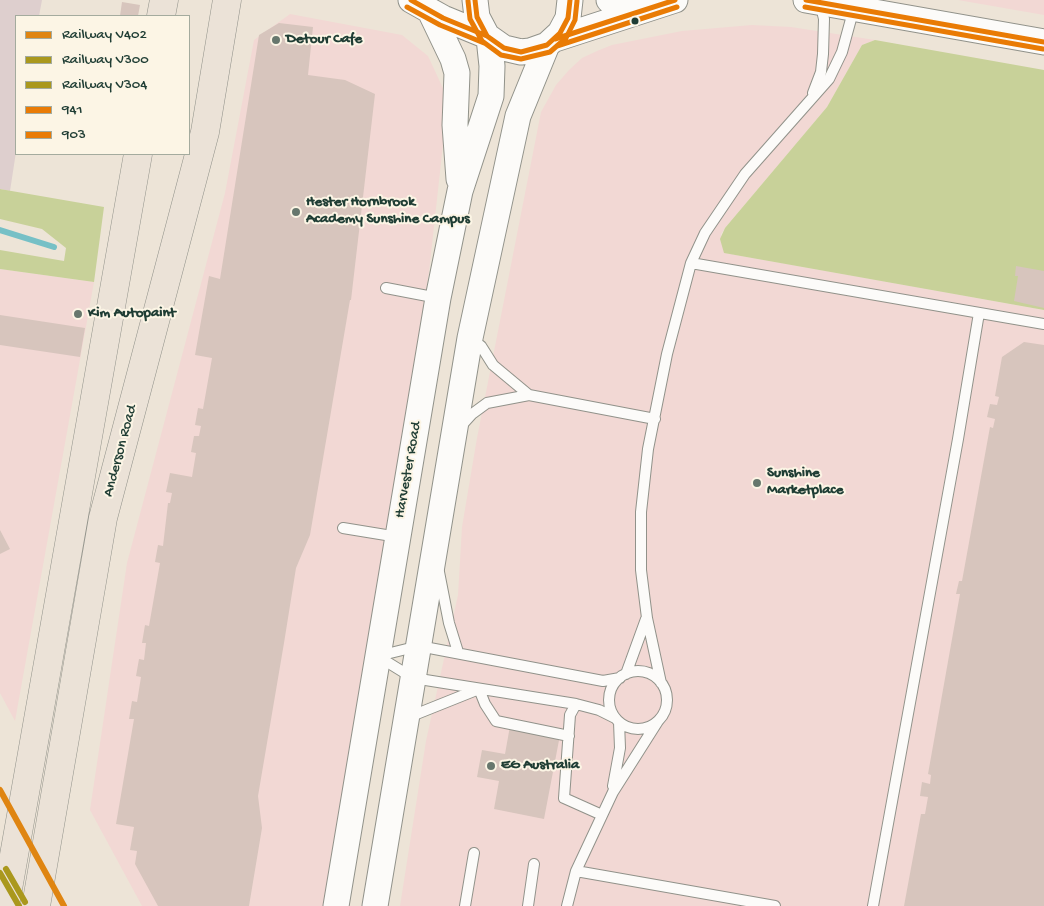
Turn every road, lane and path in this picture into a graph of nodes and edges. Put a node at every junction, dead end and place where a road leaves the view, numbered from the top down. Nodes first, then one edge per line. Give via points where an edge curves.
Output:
1 (164, 0) edge
2 (227, 0) edge
3 (475, 0) edge
4 (570, 0) edge
5 (609, 0) edge
6 (667, 0) edge
7 (675, 0) edge
8 (813, 1) edge
9 (421, 6) edge
10 (854, 7) junction
11 (162, 15) edge
12 (488, 37) junction
13 (551, 42) junction
14 (1044, 42) edge
15 (811, 99) junction
16 (138, 155) edge
17 (460, 191) junction
18 (691, 263) junction
19 (386, 288) dead end
20 (438, 298) junction
21 (979, 313) junction
22 (1044, 324) edge
23 (470, 338) junction
24 (529, 395) junction
25 (655, 419) junction
26 (452, 438) junction
27 (343, 528) dead end
28 (398, 538) junction
29 (434, 549) junction
30 (647, 618) junction
31 (418, 646) junction
32 (458, 652) junction
33 (378, 656) junction
34 (623, 676) junction
35 (413, 678) junction
36 (661, 683) junction
37 (479, 689) junction
38 (576, 704) junction
39 (406, 718) junction
40 (617, 720) junction
41 (658, 721) junction
42 (569, 736) junction
43 (612, 792) junction
44 (602, 815) junction
45 (474, 853) dead end
46 (534, 864) dead end
47 (576, 871) junction
48 (720, 901) edge
49 (5, 906) edge
50 (36, 906) edge
51 (336, 906) edge
52 (375, 906) edge
53 (465, 906) edge
54 (528, 906) edge
55 (567, 906) edge
56 (775, 906) edge
57 (873, 906) edge

1 - 11 main road
2 - 50 main road, Anderson Road via 205,132 103,518
3 - 12 street, Harvester Road via 479,24
4 - 13 street via 568,18
5 - 6 street
7 - 13 street
8 - 10 street
8 - 15 lane via 824,19 821,72
9 - 12 street
9 - 17 street via 444,37 457,73 455,125
10 - 14 street
10 - 15 lane via 838,63
12 - 13 street via 512,51 530,52
12 - 17 street, Harvester Road via 492,66 491,96
13 - 23 street via 518,116
15 - 18 lane via 740,181 705,233
16 - 49 main road
17 - 20 street, Harvester Road
18 - 21 lane
18 - 25 lane via 667,354
19 - 20 lane
20 - 28 street, Harvester Road
21 - 22 lane
21 - 57 lane
23 - 24 lane via 481,346 493,365
23 - 26 street
24 - 25 lane
24 - 26 lane via 487,403 466,419
25 - 30 lane via 641,512 641,570
26 - 29 street
27 - 28 lane
28 - 33 street, Harvester Road
29 - 31 street
29 - 32 lane
30 - 34 lane
30 - 36 lane
31 - 32 lane
31 - 33 lane
31 - 35 street
32 - 34 lane via 603,681
33 - 35 lane
33 - 51 street, Harvester Road
34 - 36 lane via 645,672
34 - 40 lane via 610,693 609,701
35 - 37 lane
35 - 39 street
36 - 41 lane via 666,690 667,707
37 - 38 lane
37 - 39 lane
37 - 42 lane via 496,721
38 - 40 lane via 599,710
38 - 42 lane via 570,715
39 - 52 street
40 - 41 lane via 634,729 643,729
40 - 43 lane via 620,748
41 - 43 lane
42 - 44 lane via 564,798
43 - 44 lane
44 - 47 lane
45 - 53 lane
46 - 54 lane
47 - 48 lane
47 - 55 lane
48 - 56 lane

